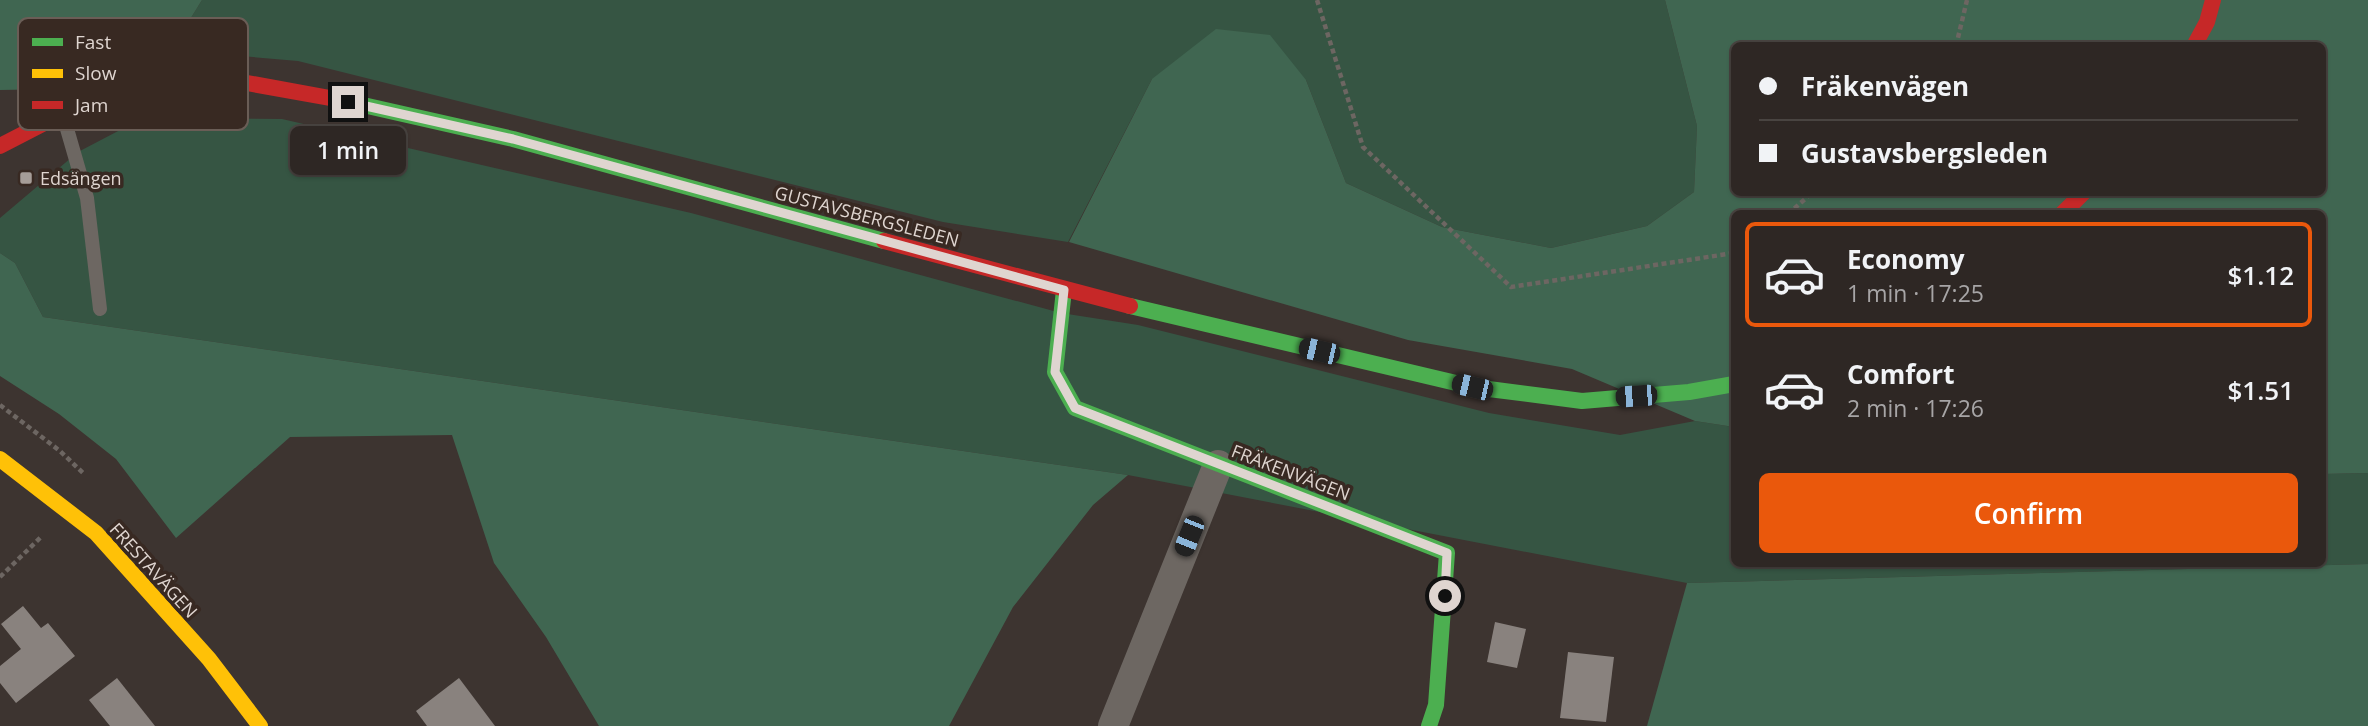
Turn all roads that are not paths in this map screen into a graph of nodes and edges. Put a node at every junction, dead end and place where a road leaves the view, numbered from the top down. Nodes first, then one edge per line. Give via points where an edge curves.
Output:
1 (2213, 0) edge
2 (2196, 42) edge
3 (248, 83) edge
4 (31, 130) edge
5 (67, 130) edge
6 (0, 146) edge
7 (2080, 196) edge
8 (2066, 210) edge
9 (1064, 290) junction
10 (100, 309) dead end
11 (1731, 385) edge
12 (0, 459) edge
13 (1218, 465) junction
14 (260, 726) edge
15 (1113, 726) edge
16 (1429, 726) edge

1 - 2 street
3 - 9 street, GUSTAVSBERGSLEDEN via 513,139
4 - 6 street, GUSTAVSBERGSLEDEN
5 - 10 lane via 88,198
7 - 8 street
9 - 11 street, GUSTAVSBERGSLEDEN via 1472,387 1582,401
9 - 13 street, FRÄKENVÄGEN via 1055,372 1075,408
12 - 14 street, FRESTAVÄGEN via 96,533 209,659
13 - 15 street
13 - 16 street, FRÄKENVÄGEN via 1447,553 1436,705

